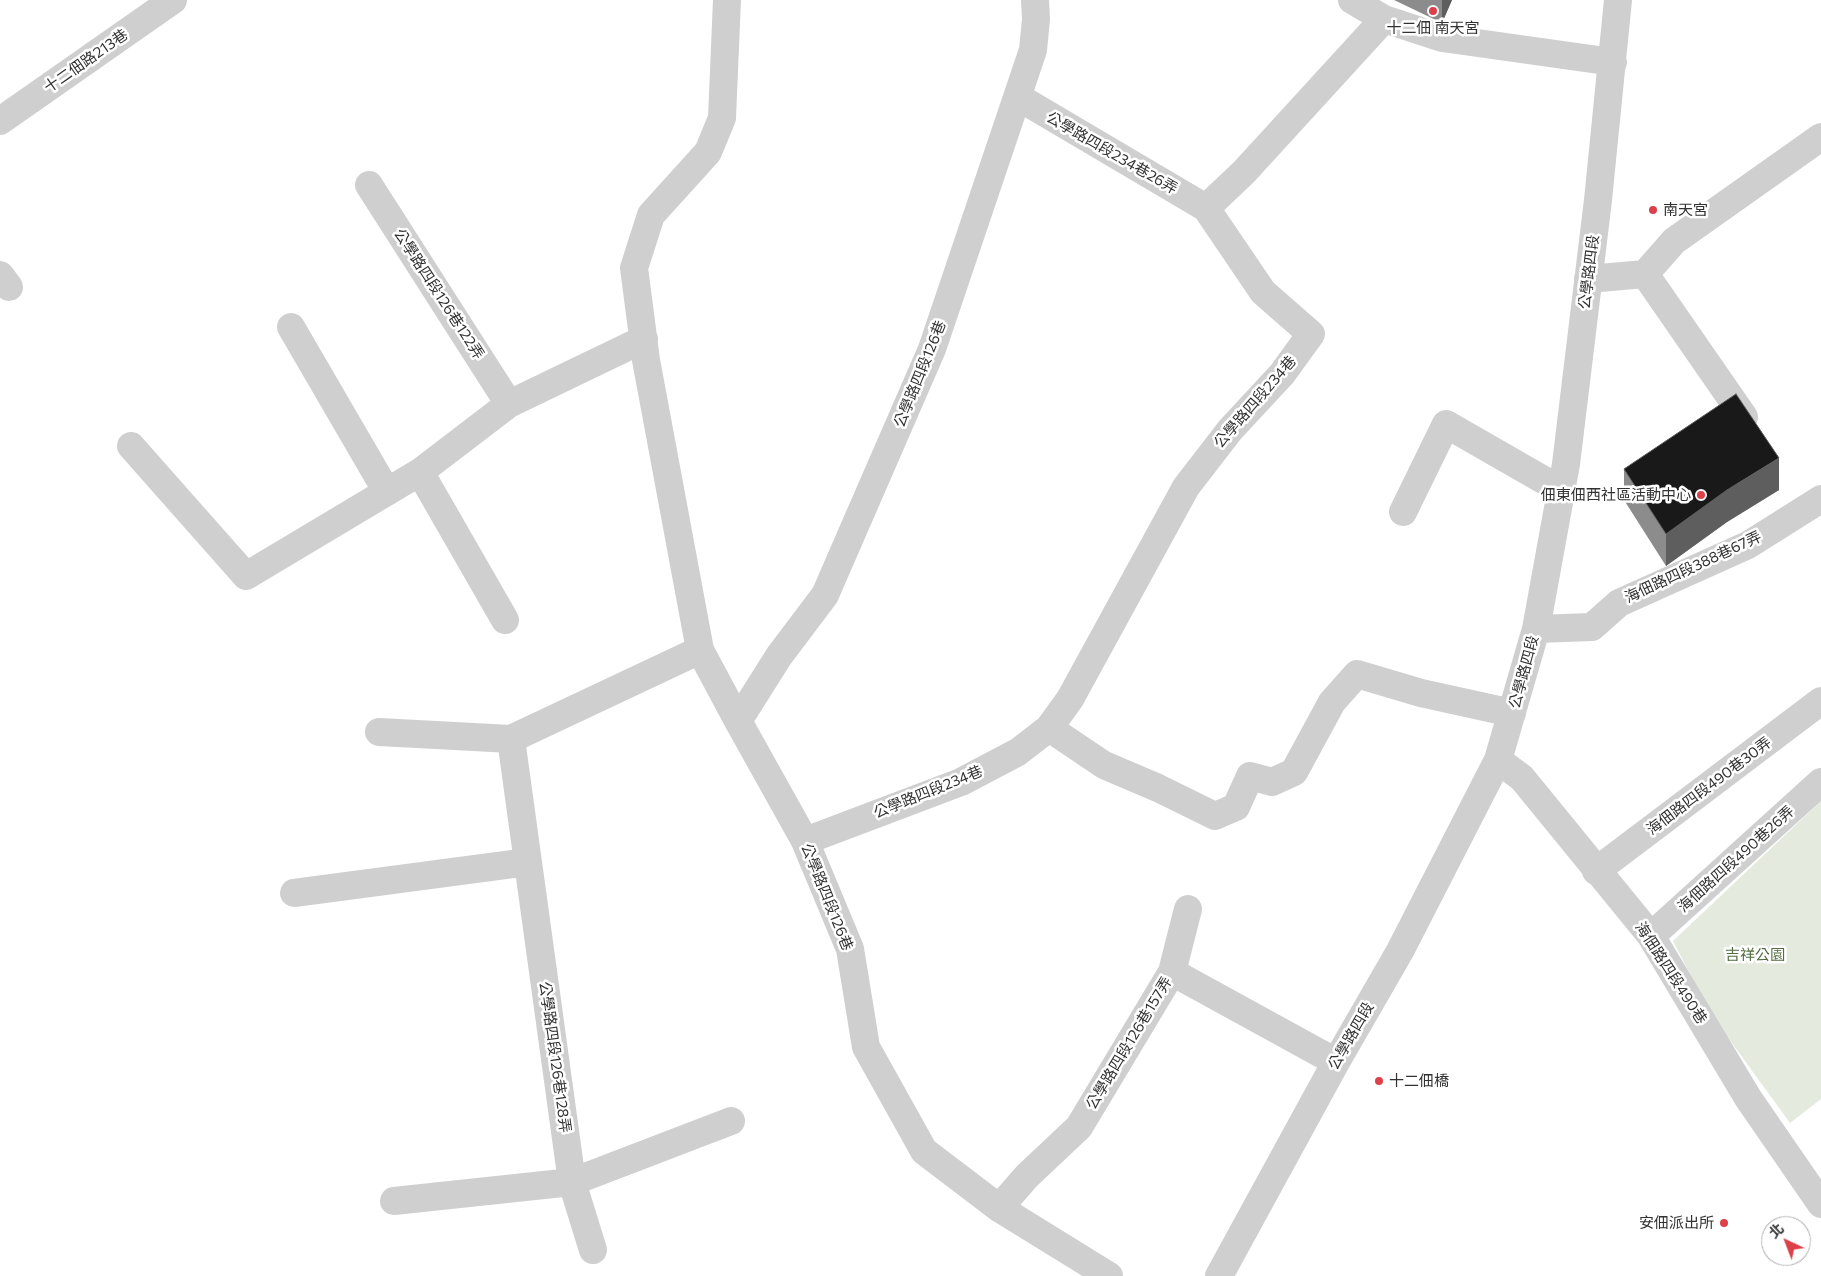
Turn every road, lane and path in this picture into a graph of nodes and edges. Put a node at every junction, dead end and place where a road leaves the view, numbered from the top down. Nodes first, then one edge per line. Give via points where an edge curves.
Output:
1 (172, 0) edge
2 (727, 0) edge
3 (1035, 0) edge
4 (1352, 0) edge
5 (1618, 0) edge
6 (1384, 19) junction
7 (1613, 62) junction
8 (1018, 97) junction
9 (0, 122) edge
10 (1821, 137) edge
11 (370, 185) dead end
12 (1206, 208) junction
13 (1645, 274) junction
14 (1588, 279) junction
15 (290, 327) dead end
16 (644, 339) junction
17 (509, 404) junction
18 (1744, 417) edge
19 (131, 446) dead end
20 (420, 472) junction
21 (1561, 490) junction
22 (388, 492) junction
23 (1821, 498) edge
24 (1403, 512) dead end
25 (506, 620) dead end
26 (1536, 629) junction
27 (700, 650) junction
28 (1821, 701) edge
29 (1512, 713) junction
30 (738, 721) junction
31 (1050, 728) junction
32 (379, 732) dead end
33 (511, 739) junction
34 (1498, 760) junction
35 (1821, 782) edge
36 (805, 841) junction
37 (528, 862) junction
38 (1596, 871) junction
39 (294, 893) dead end
40 (1188, 909) dead end
41 (1651, 936) junction
42 (1172, 972) junction
43 (1336, 1062) junction
44 (730, 1122) dead end
45 (572, 1182) junction
46 (394, 1201) dead end
47 (1821, 1204) edge
48 (999, 1208) junction
49 (593, 1250) dead end
50 (1109, 1276) edge
51 (1219, 1276) edge

1 - 9 street, 十二佃路213巷
2 - 16 street, 公學路四段126巷 via 722,118 708,152 651,215 634,268
3 - 8 street, 公學路四段126巷 via 1034,50
4 - 6 street
5 - 7 street, 公學路四段
6 - 7 street via 1442,38
6 - 12 street via 1244,172
7 - 14 street, 公學路四段
8 - 12 street, 公學路四段234巷26弄
8 - 30 street, 公學路四段126巷 via 932,350 825,595
10 - 13 street via 1674,241
11 - 17 street, 公學路四段126巷122弄
12 - 31 street, 公學路四段234巷 via 1263,292 1311,334 1282,374 1230,430 1186,487 1070,699
13 - 14 street
13 - 18 street
14 - 21 street, 公學路四段
15 - 22 street
16 - 17 street
16 - 27 street, 公學路四段126巷
17 - 20 street
19 - 22 street via 246,576
20 - 22 street
20 - 25 street
21 - 24 street via 1446,424
21 - 26 street, 公學路四段
23 - 26 street, 海佃路四段388巷67弄 via 1748,545 1618,602 1592,627
26 - 29 street, 公學路四段
27 - 30 street, 公學路四段126巷
27 - 33 street
28 - 38 street, 海佃路四段490巷30弄
29 - 31 street via 1422,693 1357,674 1332,702 1294,772 1272,782 1250,776 1236,807 1215,816 1104,765
29 - 34 street, 公學路四段
30 - 36 street, 公學路四段126巷
31 - 36 street, 公學路四段234巷 via 1018,752 961,782
32 - 33 street
33 - 37 street, 公學路四段126巷128弄
34 - 38 street, 海佃路四段490巷 via 1522,778
34 - 43 street, 公學路四段 via 1400,951
35 - 41 street, 海佃路四段490巷26弄
36 - 48 street, 公學路四段126巷 via 850,949 866,1047 924,1151
37 - 39 street
37 - 45 street, 公學路四段126巷128弄
38 - 41 street, 海佃路四段490巷
40 - 42 street
41 - 47 street, 海佃路四段490巷 via 1748,1098
42 - 43 street, 公學路四段126巷157弄
42 - 48 street, 公學路四段126巷157弄 via 1079,1127 1027,1176
43 - 51 street, 公學路四段
44 - 45 street
45 - 46 street
45 - 49 street, 公學路四段126巷128弄
48 - 50 street, 公學路四段126巷

